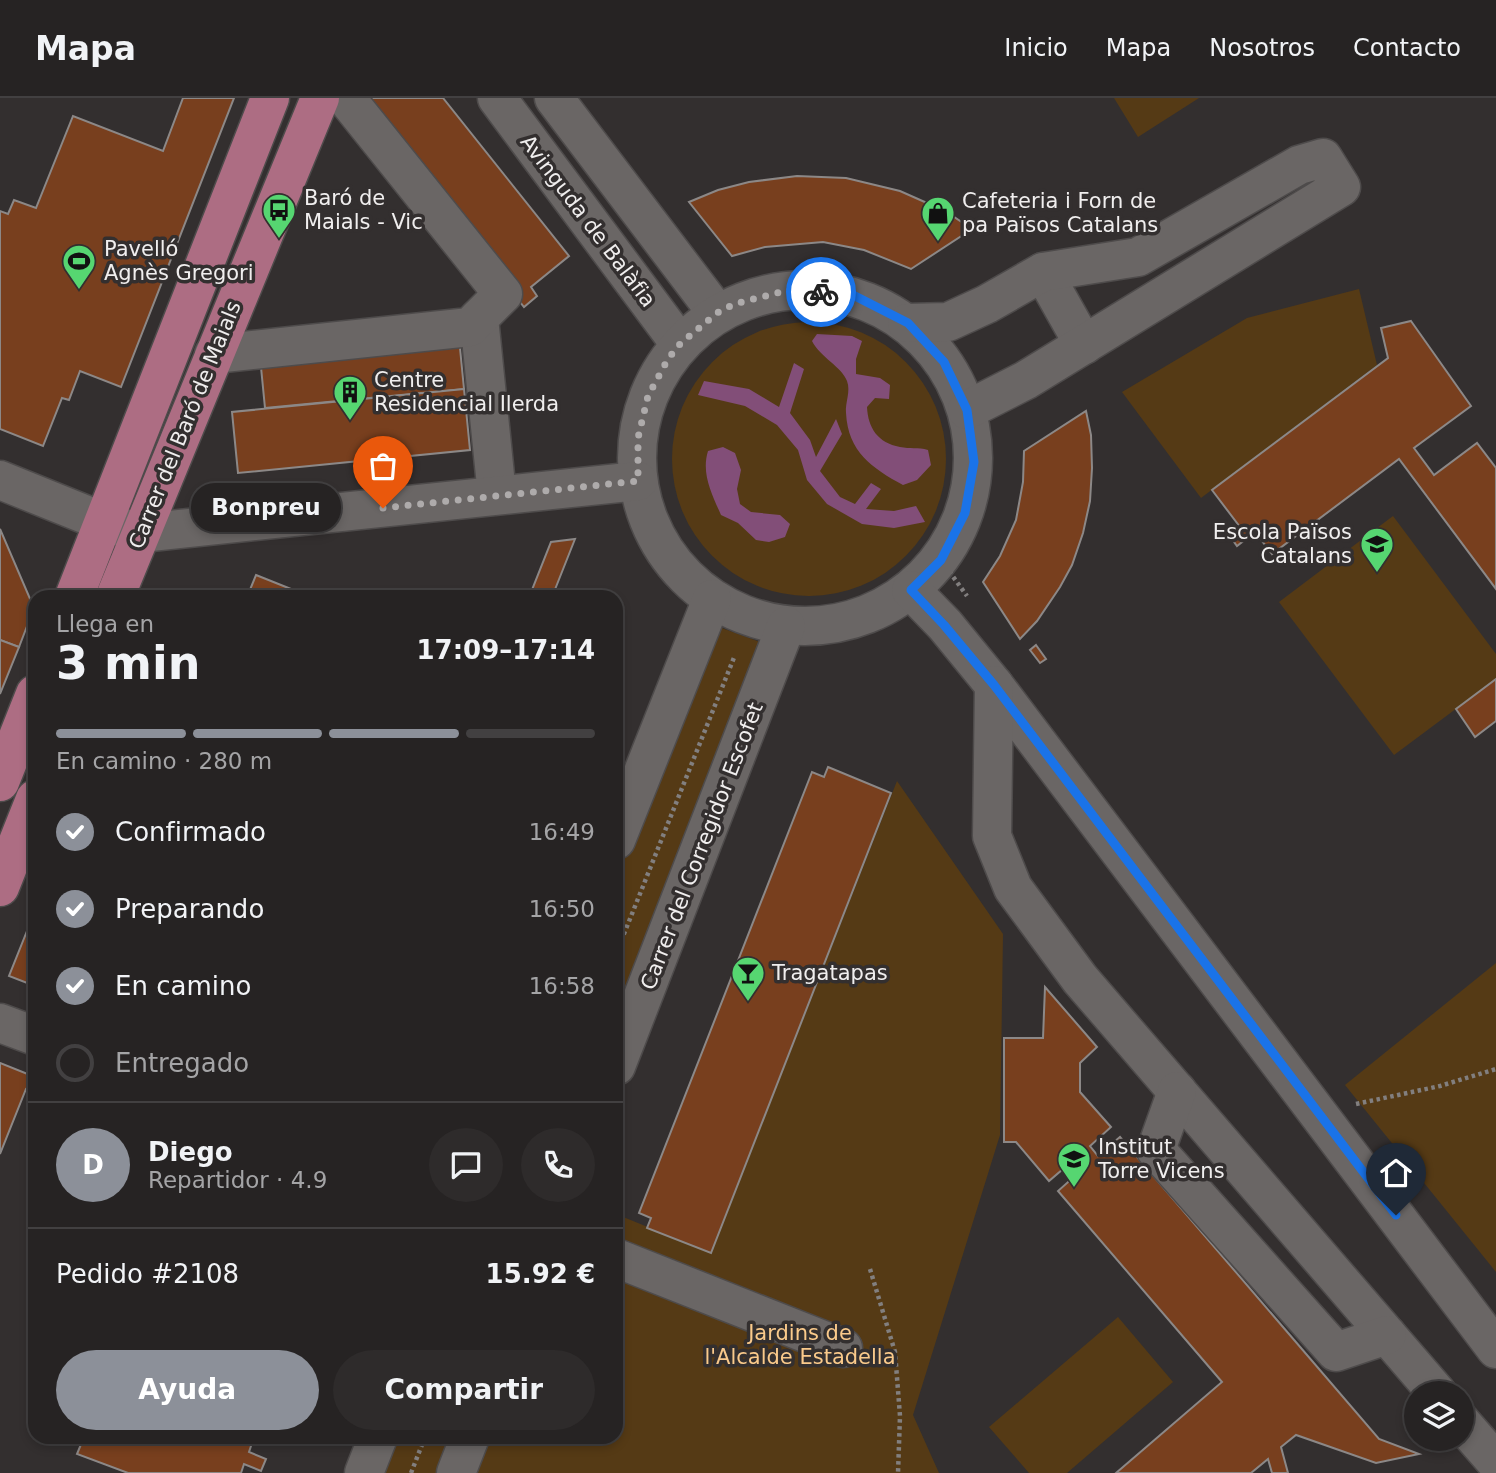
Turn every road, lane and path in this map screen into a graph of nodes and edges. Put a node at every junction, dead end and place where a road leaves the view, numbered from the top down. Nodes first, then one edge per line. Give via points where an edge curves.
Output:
1 (270, 98) edge
2 (320, 98) edge
3 (346, 98) edge
4 (497, 98) edge
5 (554, 98) edge
6 (1043, 272) junction
7 (717, 313) junction
8 (479, 318) junction
9 (908, 323) junction
10 (680, 344) junction
11 (1084, 345) junction
12 (215, 354) junction
13 (967, 410) junction
14 (0, 480) edge
15 (638, 481) junction
16 (497, 495) junction
17 (104, 522) junction
18 (141, 533) junction
19 (77, 590) edge
20 (118, 590) edge
21 (911, 590) junction
22 (712, 599) junction
23 (786, 626) junction
24 (735, 654) dead end
25 (994, 685) junction
26 (28, 712) edge
27 (0, 782) edge
28 (28, 817) edge
29 (623, 822) edge
30 (0, 887) edge
31 (623, 936) edge
32 (0, 1023) edge
33 (28, 1033) edge
34 (623, 1048) edge
35 (1496, 1069) edge
36 (1177, 1091) junction
37 (1356, 1104) dead end
38 (623, 1261) edge
39 (870, 1269) dead end
40 (1387, 1335) junction
41 (843, 1348) dead end
42 (1496, 1349) edge
43 (1427, 1381) edge
44 (1474, 1437) edge
45 (375, 1444) edge
46 (422, 1444) edge
47 (467, 1444) edge
48 (1496, 1462) edge
49 (364, 1473) edge
50 (411, 1473) edge
51 (456, 1473) edge
52 (898, 1473) edge

1 - 17 main road, Carrer del Baró de Maials
2 - 12 main road, Carrer del Baró de Maials
3 - 8 street via 503,294
4 - 10 street, Avinguda de Balàfia
5 - 7 street
6 - 9 street via 948,322
6 - 11 street
6 - 11 street via 1138,257 1299,165 1323,158 1341,187
7 - 9 street via 793,289 853,295
7 - 10 street
8 - 12 street via 470,327
8 - 16 street
9 - 13 street via 944,362
10 - 15 street via 648,396 638,438
11 - 13 street
12 - 18 main road, Carrer del Baró de Maials
13 - 21 street via 974,462 965,513 941,560
14 - 17 street
15 - 16 street
15 - 22 street via 651,527 677,567
16 - 18 street
17 - 18 street
17 - 19 main road, Carrer del Baró de Maials
18 - 20 main road, Carrer del Baró de Maials
21 - 23 street via 873,614 831,626
21 - 25 street
22 - 23 street via 748,617
22 - 29 street
23 - 34 street, Carrer del Corregidor Escofet
24 - 31 path
25 - 36 street via 992,836 1013,888 1080,979
25 - 42 street
26 - 27 main road
28 - 30 main road
32 - 33 street
35 - 37 path
36 - 40 street
36 - 40 street via 1156,1150 1336,1352
38 - 41 street
39 - 52 path via 895,1352
40 - 43 street
44 - 48 street
45 - 49 street
46 - 50 path
47 - 51 street

